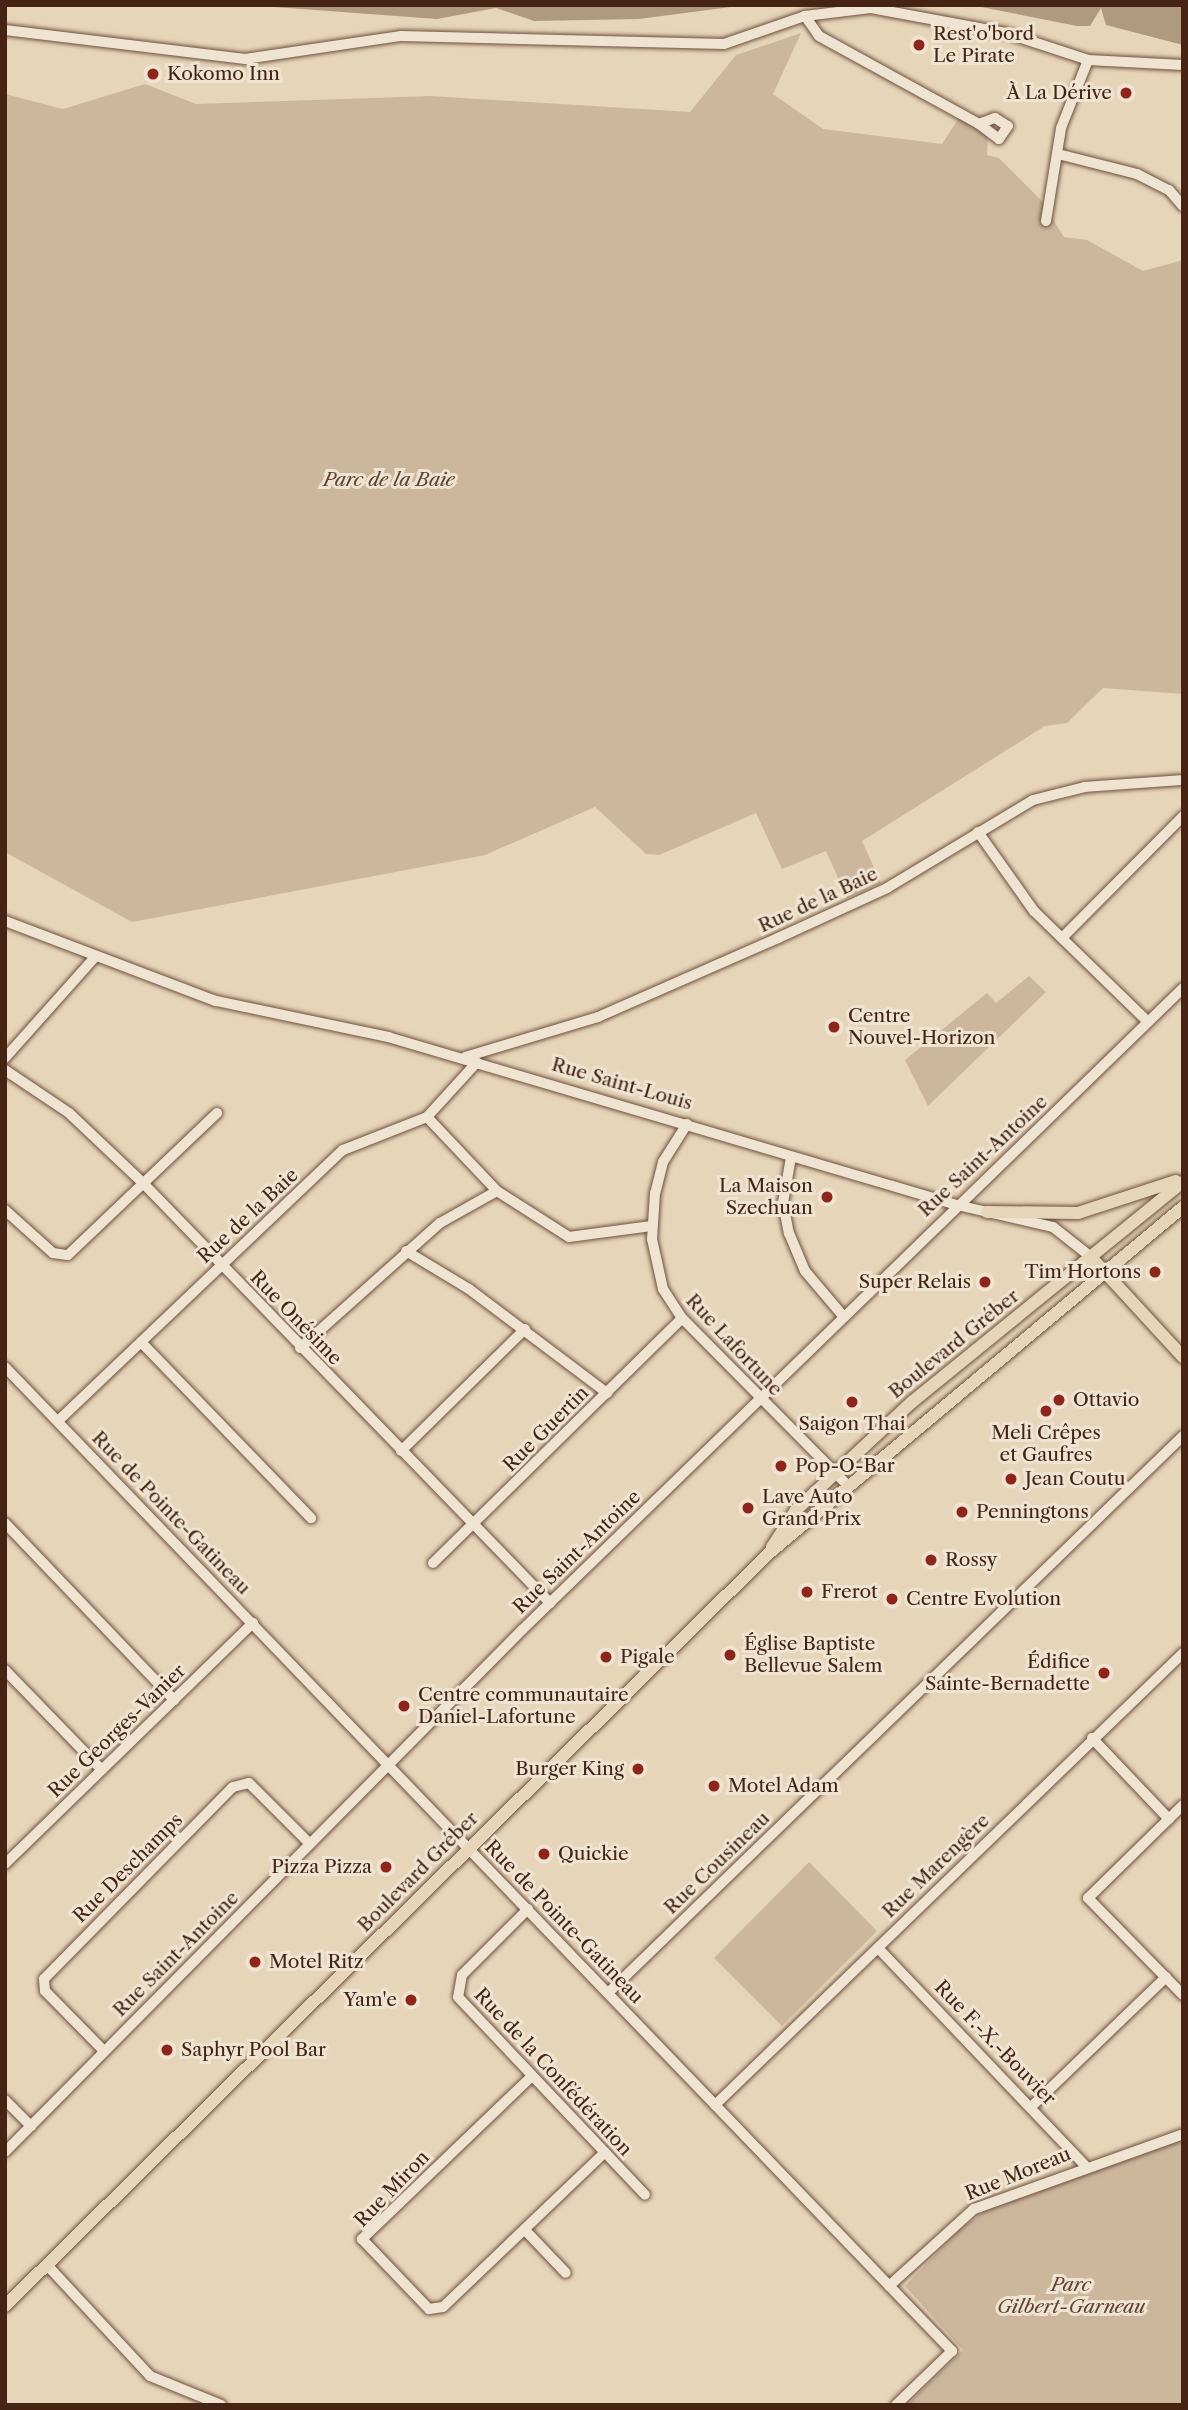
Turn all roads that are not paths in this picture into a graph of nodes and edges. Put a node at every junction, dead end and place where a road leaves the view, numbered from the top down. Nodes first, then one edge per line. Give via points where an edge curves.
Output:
1 (805, 16) junction
2 (5, 30) edge
3 (1088, 60) junction
4 (1183, 65) edge
5 (979, 124) dead end
6 (1058, 154) junction
7 (1183, 206) edge
8 (1046, 221) dead end
9 (1183, 780) edge
10 (1183, 816) edge
11 (978, 832) junction
12 (5, 921) edge
13 (1062, 938) junction
14 (95, 957) junction
15 (1183, 988) edge
16 (1148, 1022) junction
17 (5, 1058) edge
18 (463, 1058) junction
19 (477, 1062) junction
20 (5, 1070) edge
21 (217, 1113) dead end
22 (427, 1116) junction
23 (687, 1124) junction
24 (791, 1157) junction
25 (1183, 1180) edge
26 (143, 1183) junction
27 (497, 1191) junction
28 (957, 1205) junction
29 (1183, 1206) edge
30 (5, 1210) edge
31 (987, 1212) junction
32 (651, 1226) junction
33 (406, 1251) junction
34 (1091, 1257) junction
35 (221, 1265) junction
36 (1104, 1271) junction
37 (843, 1315) junction
38 (682, 1318) junction
39 (525, 1329) junction
40 (141, 1342) junction
41 (300, 1348) junction
42 (1183, 1357) edge
43 (5, 1367) edge
44 (607, 1393) junction
45 (759, 1397) junction
46 (58, 1421) junction
47 (1183, 1436) edge
48 (401, 1451) junction
49 (835, 1473) junction
50 (848, 1486) junction
51 (311, 1518) dead end
52 (5, 1523) edge
53 (472, 1526) junction
54 (768, 1554) junction
55 (433, 1563) dead end
56 (550, 1603) junction
57 (253, 1623) junction
58 (1183, 1653) edge
59 (5, 1670) edge
60 (174, 1700) junction
61 (1092, 1738) junction
62 (388, 1765) junction
63 (102, 1770) junction
64 (1183, 1805) edge
65 (1168, 1819) junction
66 (310, 1844) junction
67 (469, 1849) junction
68 (5, 1864) edge
69 (528, 1909) junction
70 (878, 1948) junction
71 (1166, 1977) junction
72 (608, 1993) junction
73 (1183, 1995) edge
74 (104, 2051) junction
75 (532, 2076) junction
76 (5, 2100) edge
77 (715, 2105) junction
78 (1032, 2106) junction
79 (31, 2126) junction
80 (1183, 2134) edge
81 (5, 2152) edge
82 (605, 2152) junction
83 (1085, 2165) junction
84 (645, 2194) dead end
85 (525, 2230) junction
86 (47, 2265) junction
87 (566, 2273) dead end
88 (889, 2286) junction
89 (5, 2306) edge
90 (221, 2405) edge
91 (896, 2405) edge

1 - 2 street via 724,44 401,36 245,60
1 - 3 street via 852,8 909,12 1006,33
1 - 5 street via 820,36
3 - 4 street
3 - 6 street via 1061,128
6 - 7 street via 1137,174 1169,190
6 - 8 street
9 - 11 street, Rue de la Baie via 1085,787 1033,800
10 - 13 street
11 - 13 street via 1006,877
11 - 18 street, Rue de la Baie via 887,888 654,993 573,1026
12 - 14 street, Rue Saint-Louis
13 - 16 street
14 - 17 street
14 - 18 street, Rue Saint-Louis via 216,1001
15 - 16 street, Rue Saint-Antoine
16 - 28 street, Rue Saint-Antoine
18 - 19 street, Rue Saint-Louis
19 - 22 street, Rue de la Baie
19 - 23 street, Rue Saint-Louis
20 - 26 street, Rue Onésime via 69,1113
21 - 26 street
22 - 27 street
22 - 35 street, Rue de la Baie via 343,1150
23 - 24 street, Rue Saint-Louis
23 - 32 street, Rue Lafortune via 663,1162
24 - 28 street, Rue Saint-Louis
24 - 37 street via 783,1203 789,1233 805,1271
25 - 31 main road via 1086,1212
25 - 34 main road, Boulevard Gréber
26 - 30 street via 60,1258
26 - 35 street, Rue Onésime
27 - 32 street via 569,1237
27 - 33 street via 440,1223
28 - 31 street, Rue Saint-Louis
28 - 37 street, Rue Saint-Antoine
29 - 36 main road, Boulevard Gréber
31 - 34 street, Rue Saint-Louis via 1061,1230
32 - 38 street, Rue Lafortune via 663,1289
33 - 39 street
33 - 41 street
34 - 36 main road, Rue Saint-Louis
34 - 49 main road, Boulevard Gréber
35 - 40 street, Rue de la Baie
35 - 41 street, Rue Onésime
36 - 42 main road, Rue Saint-Louis
36 - 50 main road, Boulevard Gréber
37 - 45 street, Rue Saint-Antoine
38 - 44 street, Rue Guertin
38 - 45 street, Rue Lafortune
39 - 44 street
39 - 48 street
40 - 46 street, Rue de la Baie
40 - 51 street
41 - 48 street, Rue Onésime
43 - 46 street, Rue de Pointe-Gatineau
44 - 53 street, Rue Guertin
45 - 49 street, Rue Lafortune
45 - 56 street, Rue Saint-Antoine
46 - 57 street, Rue de Pointe-Gatineau
47 - 72 street, Rue Cousineau
48 - 53 street, Rue Onésime
49 - 50 street, Rue Lafortune
49 - 54 main road, Boulevard Gréber via 796,1510
50 - 54 main road, Boulevard Gréber
52 - 60 street
53 - 55 street, Rue Guertin
53 - 56 street, Rue Onésime
54 - 67 main road, Boulevard Gréber
56 - 62 street, Rue Saint-Antoine
57 - 60 street, Rue Georges-Vanier
57 - 62 street, Rue de Pointe-Gatineau
58 - 61 street, Rue Marengère
59 - 63 street
60 - 63 street, Rue Georges-Vanier
61 - 65 street
61 - 70 street, Rue Marengère
62 - 66 street, Rue Saint-Antoine
62 - 67 street, Rue de Pointe-Gatineau
63 - 68 street, Rue Georges-Vanier
64 - 65 street
65 - 71 street via 1088,1898
66 - 74 street, Rue Saint-Antoine
66 - 74 street, Rue Deschamps via 249,1783 233,1787 44,1979 45,1991
67 - 69 street, Rue de Pointe-Gatineau
67 - 86 main road, Boulevard Gréber
69 - 72 street, Rue de Pointe-Gatineau
69 - 75 street, Rue de la Confédération via 456,1989 463,2006
70 - 77 street, Rue Marengère
70 - 78 street, Rue F.-X.-Bouvier
71 - 73 street
71 - 78 street
72 - 77 street, Rue de Pointe-Gatineau
74 - 79 street, Rue Saint-Antoine
75 - 82 street, Rue de la Confédération
75 - 85 street, Rue Miron via 362,2239 434,2310
76 - 79 street
77 - 88 street, Rue de Pointe-Gatineau
78 - 83 street, Rue F.-X.-Bouvier
79 - 81 street, Rue Saint-Antoine
80 - 83 street, Rue Moreau
82 - 84 street, Rue de la Confédération
82 - 85 street, Rue Miron
83 - 88 street, Rue Moreau via 974,2209
85 - 87 street
86 - 89 main road, Boulevard Gréber
86 - 90 street via 150,2376
88 - 91 street, Rue de Pointe-Gatineau via 951,2351

